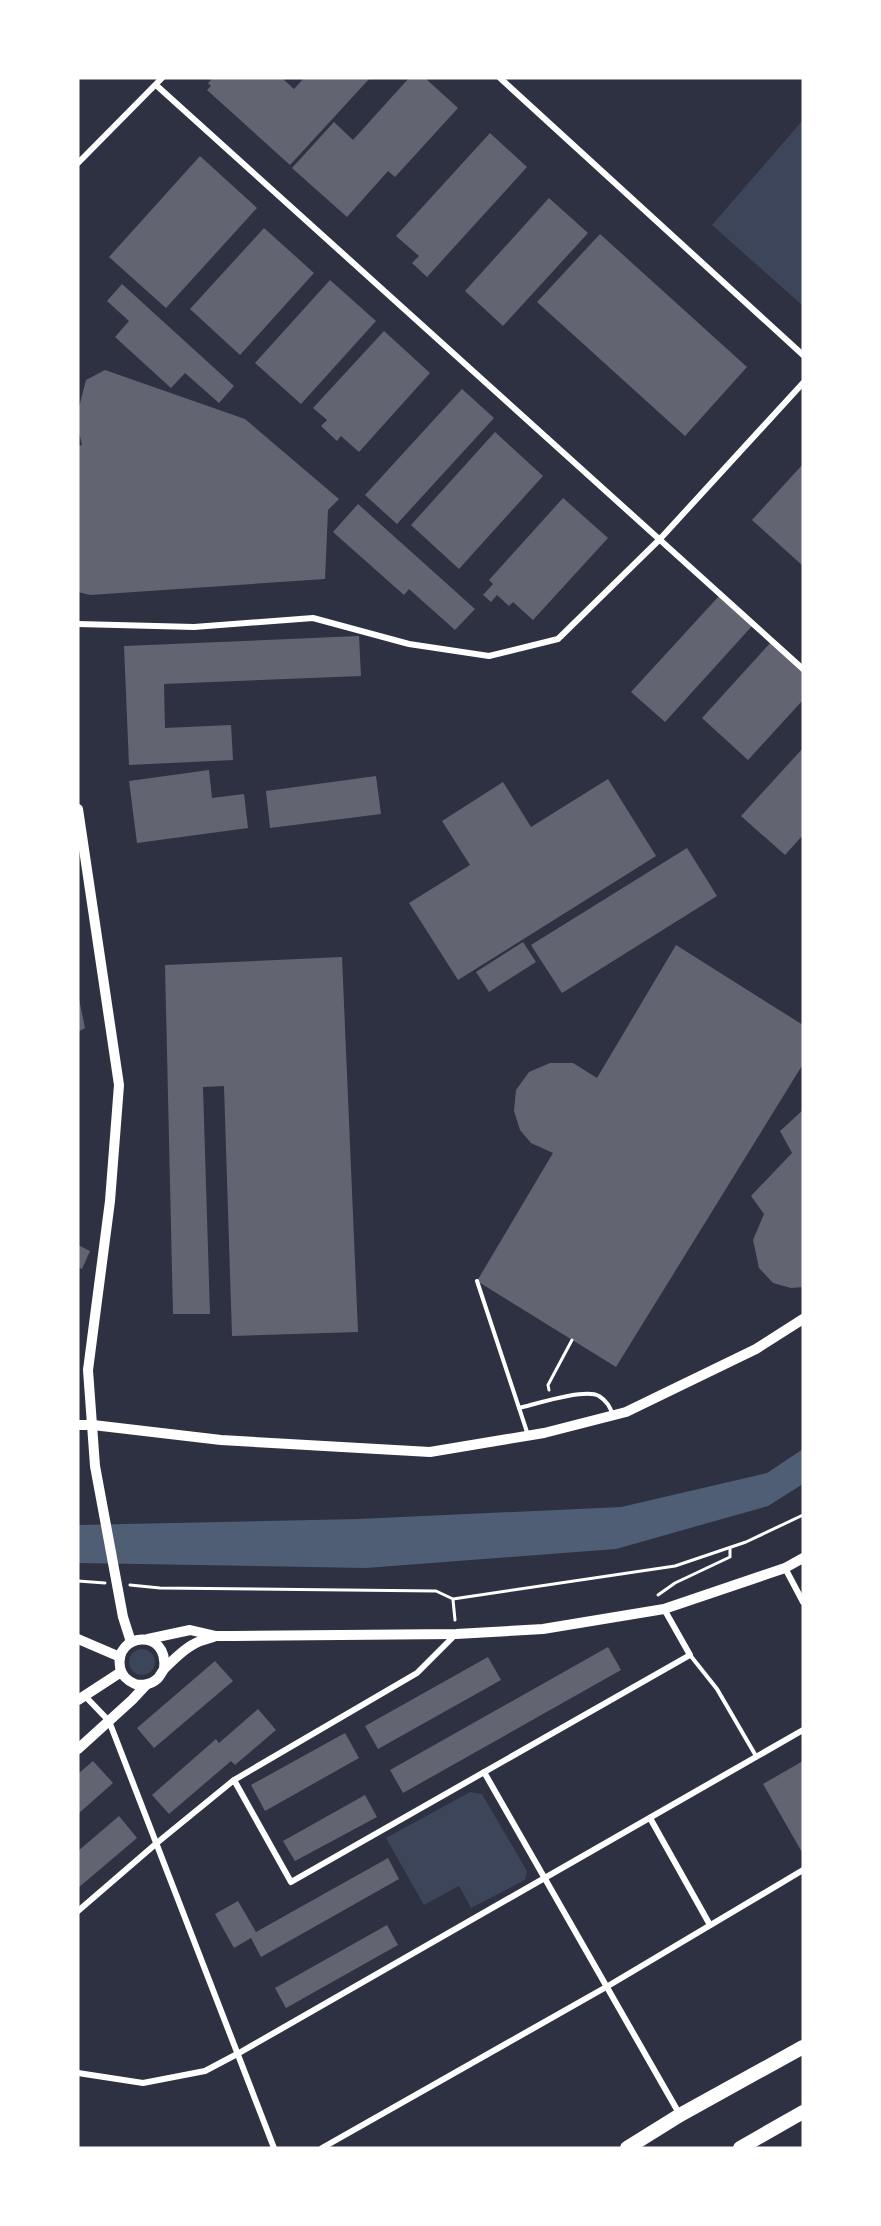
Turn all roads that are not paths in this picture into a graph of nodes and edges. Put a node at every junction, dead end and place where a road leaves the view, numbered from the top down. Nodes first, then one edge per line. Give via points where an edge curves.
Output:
1 (162, 78) edge
2 (500, 78) edge
3 (156, 85) junction
4 (78, 163) edge
5 (803, 355) edge
6 (803, 383) edge
7 (660, 538) junction
8 (78, 624) edge
9 (803, 669) edge
10 (78, 809) edge
11 (477, 1281) dead end
12 (803, 1319) edge
13 (519, 1408) junction
14 (613, 1416) junction
15 (78, 1425) edge
16 (93, 1425) junction
17 (529, 1436) junction
18 (803, 1558) edge
19 (784, 1568) junction
20 (803, 1602) edge
21 (664, 1609) junction
22 (456, 1634) junction
23 (216, 1636) junction
24 (78, 1639) edge
25 (148, 1640) junction
26 (131, 1642) junction
27 (690, 1655) junction
28 (120, 1657) junction
29 (164, 1669) junction
30 (121, 1672) junction
31 (146, 1685) junction
32 (81, 1697) edge
33 (109, 1721) junction
34 (803, 1730) edge
35 (78, 1749) edge
36 (756, 1757) junction
37 (484, 1772) junction
38 (234, 1780) junction
39 (650, 1818) junction
40 (158, 1842) junction
41 (803, 1870) edge
42 (545, 1877) junction
43 (78, 1911) edge
44 (710, 1925) junction
45 (608, 1986) junction
46 (803, 2047) edge
47 (239, 2053) junction
48 (78, 2073) edge
49 (803, 2112) edge
50 (680, 2115) junction
51 (274, 2148) edge
52 (322, 2148) edge
53 (627, 2148) edge
54 (740, 2148) edge

1 - 3 street
2 - 5 street
3 - 4 street
3 - 7 street
6 - 7 street
7 - 8 street via 558,639 489,656 409,644 313,618 194,627
7 - 9 street
10 - 16 street via 119,1085 110,1201 88,1370
11 - 13 lane
12 - 14 street via 756,1348
13 - 14 lane via 580,1394 597,1395 609,1404
13 - 17 lane
14 - 17 street
15 - 16 street
16 - 17 street via 221,1440 430,1452
16 - 26 street via 95,1466
18 - 19 street
19 - 20 street
19 - 21 street
21 - 22 street via 543,1629
21 - 27 street
22 - 23 street
22 - 38 street via 417,1673
23 - 25 street via 190,1630
23 - 29 street via 194,1644
24 - 28 street
25 - 26 street
25 - 29 street via 162,1651
26 - 28 street
27 - 36 lane via 717,1689
27 - 37 street
28 - 30 street
29 - 31 street
30 - 31 street via 127,1680
30 - 32 street
31 - 33 street
32 - 33 street
33 - 35 street
33 - 40 street
34 - 36 street
36 - 39 street
37 - 38 street via 291,1882
37 - 42 street
38 - 40 street
39 - 42 street
39 - 44 street
40 - 43 street
40 - 47 street
41 - 44 street
42 - 45 street
42 - 47 street
44 - 45 street
45 - 50 street
45 - 52 street
46 - 50 main road
47 - 48 street via 205,2071 143,2083
47 - 51 street
49 - 54 main road
50 - 53 main road

